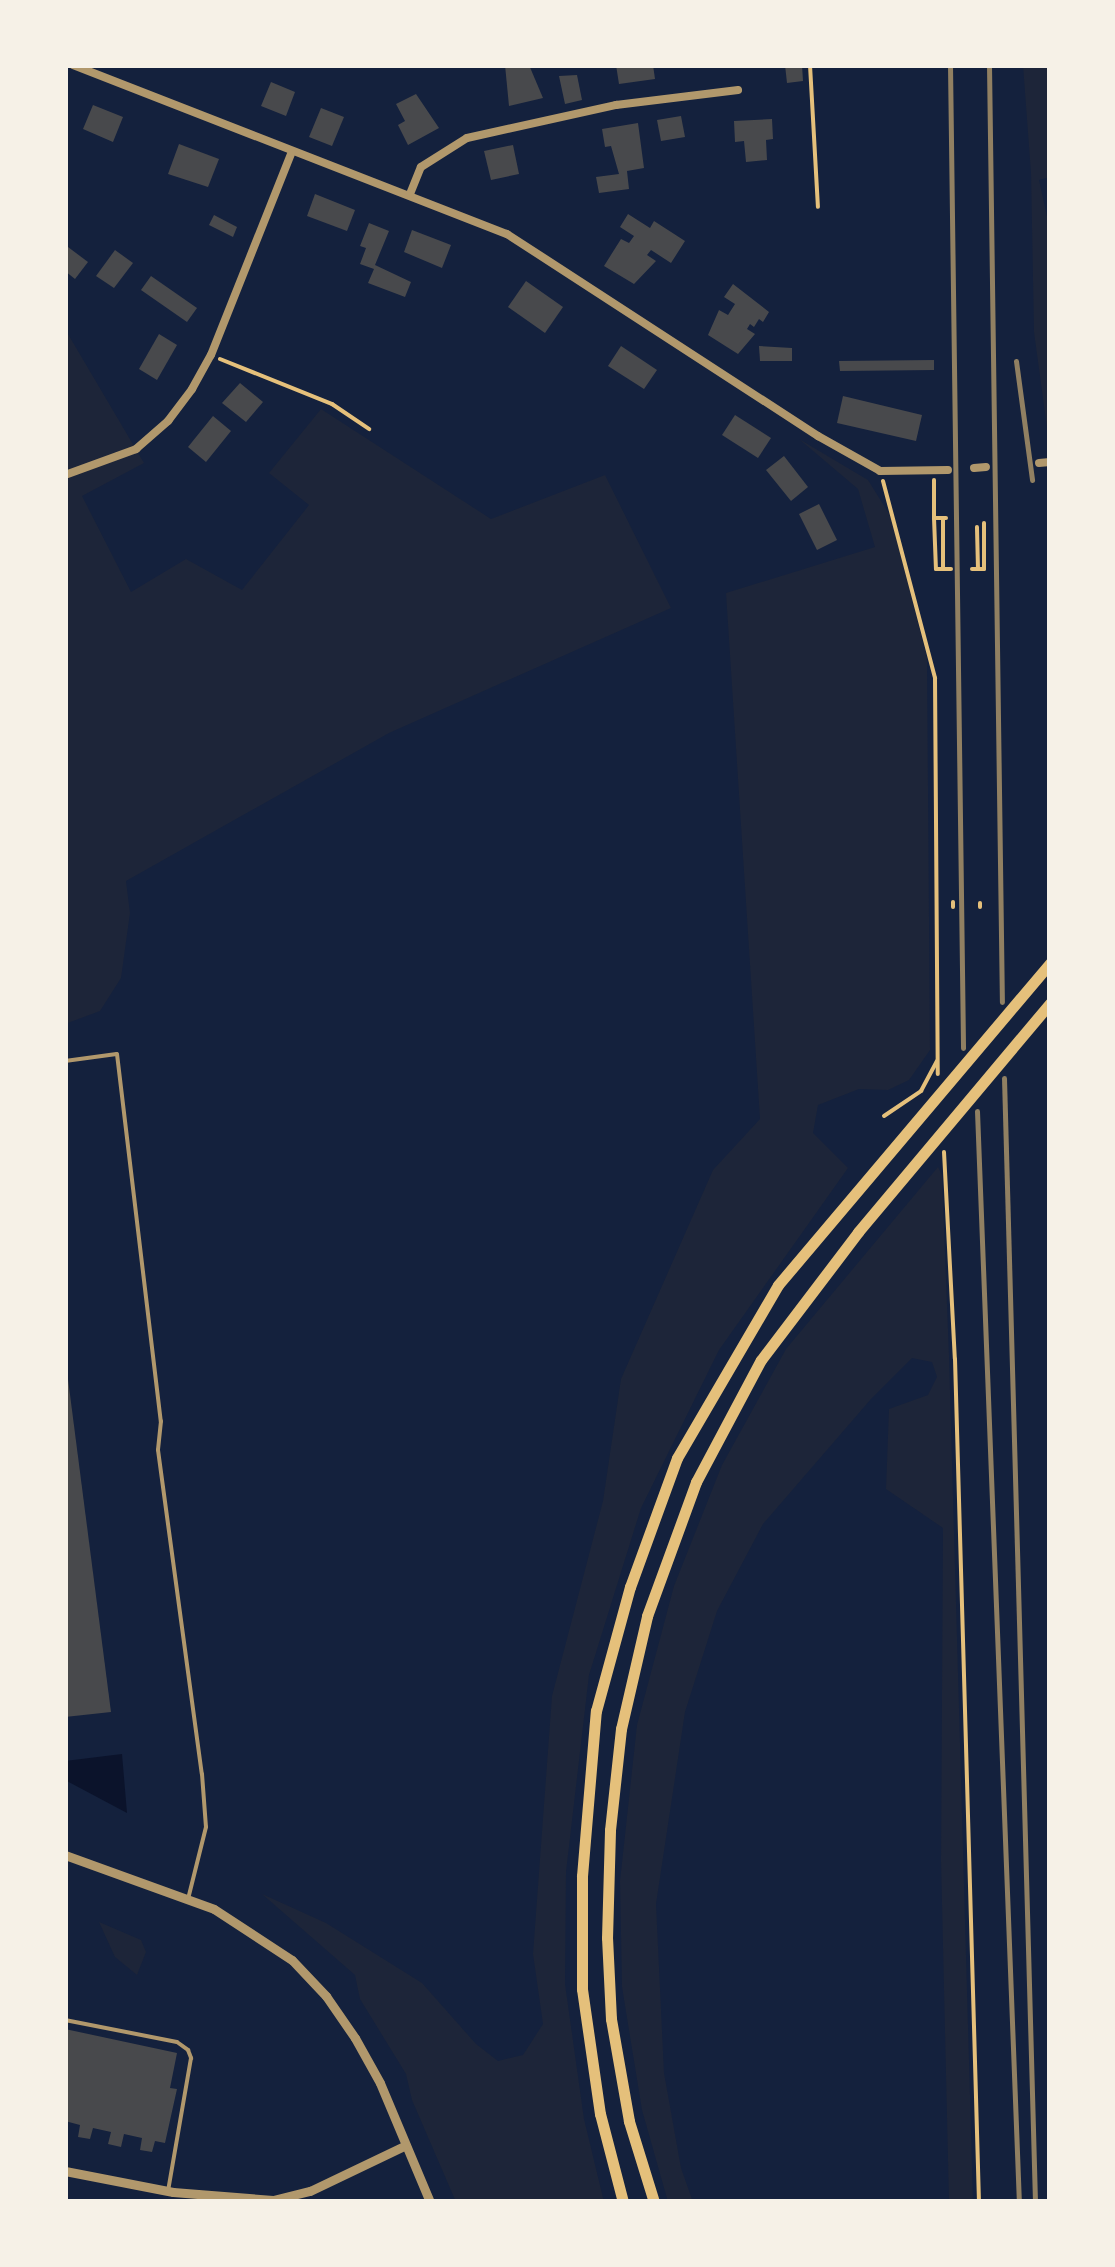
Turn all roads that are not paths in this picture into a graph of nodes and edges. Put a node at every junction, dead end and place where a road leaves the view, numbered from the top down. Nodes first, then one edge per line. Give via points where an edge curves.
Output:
1 (73, 65) edge
2 (738, 90) dead end
3 (292, 152) junction
4 (410, 194) junction
5 (1039, 462) dead end
6 (1050, 462) edge
7 (986, 467) dead end
8 (974, 468) dead end
9 (948, 470) dead end
10 (65, 475) edge
11 (1050, 963) edge
12 (1050, 1002) edge
13 (65, 1060) edge
14 (65, 1855) edge
15 (188, 1899) junction
16 (65, 2020) edge
17 (406, 2144) junction
18 (65, 2171) edge
19 (168, 2190) junction
20 (273, 2200) edge
21 (430, 2202) edge
22 (623, 2202) edge
23 (654, 2202) edge

1 - 3 street
2 - 4 street via 616,105 467,138 421,167
3 - 4 street
3 - 10 street via 211,355 168,421 136,449
4 - 9 street via 542,252 880,472
5 - 6 street
7 - 8 street
11 - 22 main road via 778,1285 677,1458 630,1587 596,1711 582,1876 582,1989 600,2114
12 - 23 main road via 761,1360 696,1482 647,1616 621,1729 610,1848 611,2019 629,2121
13 - 15 lane via 117,1054 161,1421 158,1450 202,1774 206,1827
14 - 15 street
15 - 17 street via 264,1938 326,1996 372,2068
16 - 19 lane via 177,2042 188,2050
17 - 20 street via 310,2191
17 - 21 street
18 - 19 street
19 - 20 street

